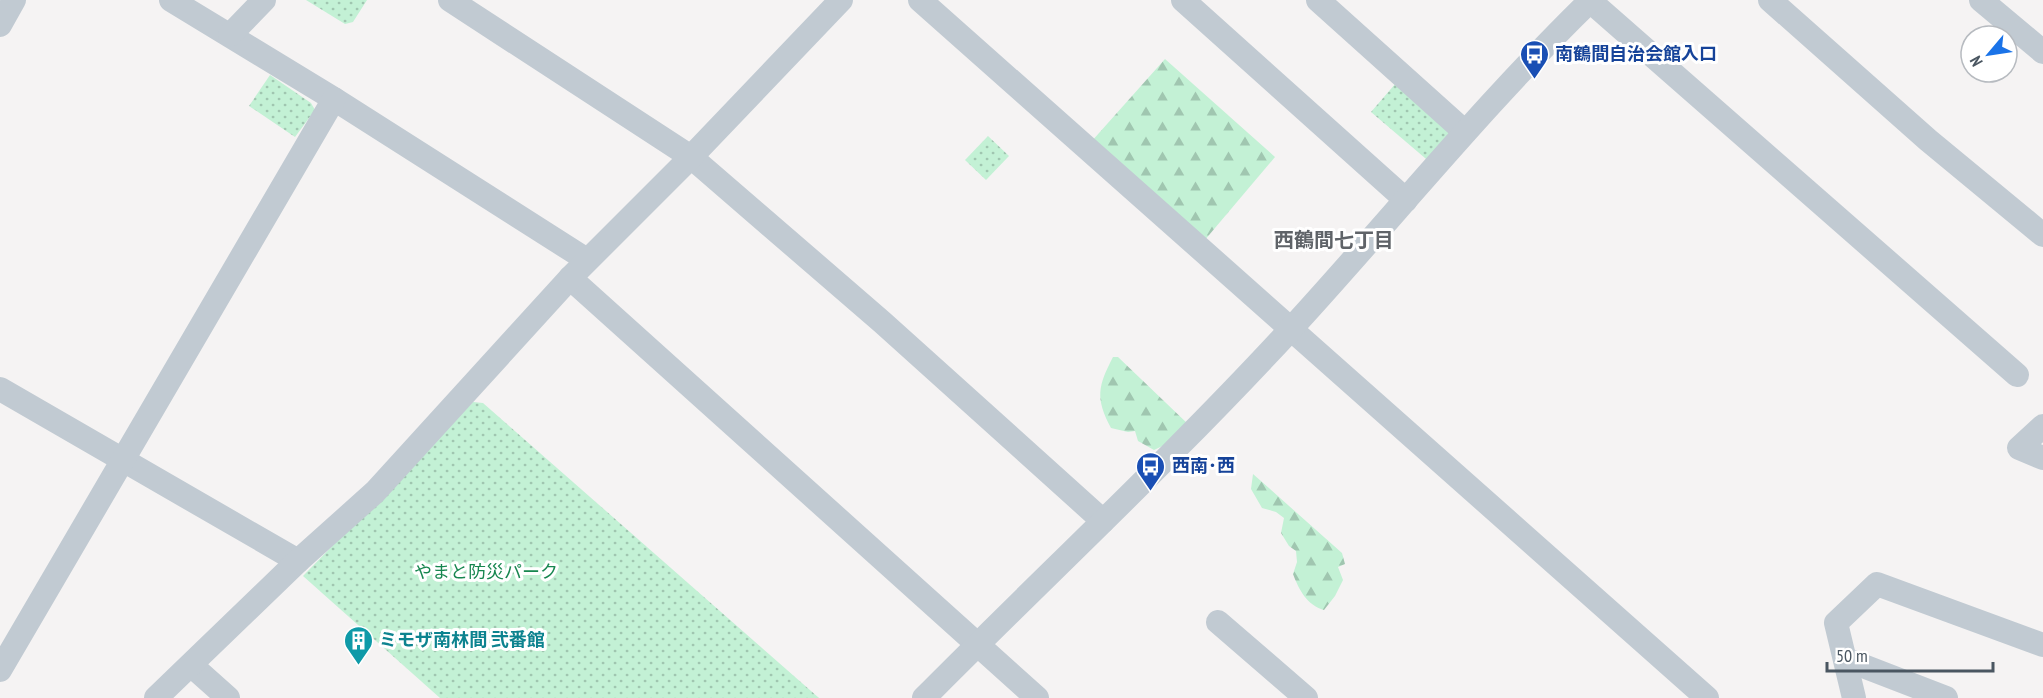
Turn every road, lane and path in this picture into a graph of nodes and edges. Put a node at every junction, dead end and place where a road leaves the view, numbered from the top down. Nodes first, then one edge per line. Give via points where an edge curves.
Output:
1 (14, 0) edge
2 (171, 0) edge
3 (264, 0) edge
4 (450, 0) edge
5 (841, 0) edge
6 (920, 0) edge
7 (1183, 0) edge
8 (1318, 0) edge
9 (1590, 0) edge
10 (1770, 0) edge
11 (1981, 0) edge
12 (0, 25) edge
13 (230, 36) junction
14 (2043, 52) edge
15 (334, 99) junction
16 (1465, 132) junction
17 (691, 157) junction
18 (1406, 200) junction
19 (2043, 236) edge
20 (587, 260) junction
21 (570, 278) junction
22 (1291, 329) junction
23 (2017, 375) dead end
24 (0, 389) edge
25 (2043, 426) edge
26 (2043, 458) edge
27 (123, 460) junction
28 (1103, 521) junction
29 (298, 561) junction
30 (1218, 622) dead end
31 (976, 645) junction
32 (2043, 645) edge
33 (1845, 659) junction
34 (191, 665) junction
35 (0, 670) edge
36 (156, 698) edge
37 (228, 698) edge
38 (924, 698) edge
39 (1037, 698) edge
40 (1306, 698) edge
41 (1707, 698) edge
42 (1854, 698) edge
43 (1946, 698) edge

1 - 12 street
2 - 13 street
3 - 13 street
4 - 17 street
5 - 17 street
6 - 22 street
7 - 18 street
8 - 16 street
9 - 16 street
9 - 23 street
10 - 19 street
11 - 14 street
13 - 15 street
15 - 20 street
15 - 27 street
16 - 18 street
17 - 20 street
17 - 28 street
18 - 22 street
20 - 21 street
21 - 29 street via 375,492
21 - 31 street
22 - 28 street
22 - 41 street
24 - 27 street
25 - 26 street via 2019,448
27 - 29 street
27 - 35 street
28 - 31 street
29 - 34 street
30 - 40 street
31 - 38 street
31 - 39 street
32 - 33 street via 1877,584 1836,623
33 - 42 street
33 - 43 street
34 - 36 street
34 - 37 street

